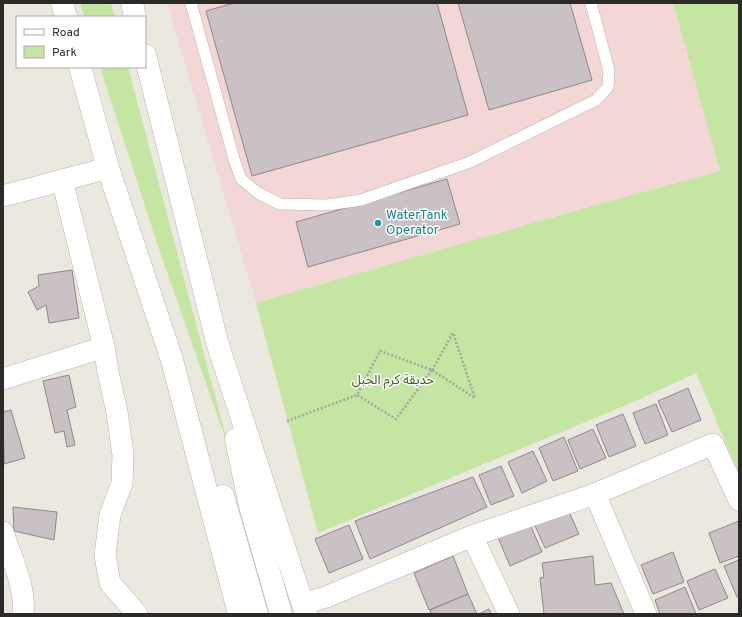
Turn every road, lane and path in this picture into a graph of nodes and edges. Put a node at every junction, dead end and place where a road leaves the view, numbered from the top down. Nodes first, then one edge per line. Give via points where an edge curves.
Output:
1 (62, 3) edge
2 (132, 3) edge
3 (191, 3) edge
4 (591, 3) edge
5 (66, 16) edge
6 (135, 16) edge
7 (146, 59) edge
8 (80, 68) edge
9 (108, 168) junction
10 (62, 180) junction
11 (3, 196) edge
12 (217, 342) junction
13 (104, 347) junction
14 (172, 360) junction
15 (432, 370) junction
16 (3, 379) edge
17 (357, 395) junction
18 (287, 421) dead end
19 (595, 494) junction
20 (739, 500) edge
21 (3, 532) edge
22 (472, 536) junction
23 (304, 609) edge
24 (23, 614) edge
25 (137, 614) edge
26 (239, 614) edge
27 (257, 614) edge
28 (281, 614) edge
29 (509, 614) edge
30 (646, 614) edge

1 - 5 main road
2 - 6 main road
3 - 4 lane via 241,179 258,193 280,204 327,205 361,200 470,162 596,100 608,87 609,71
7 - 12 main road
8 - 9 main road
9 - 10 street
9 - 14 main road
10 - 11 street
10 - 13 street
12 - 23 main road
12 - 28 main road via 250,506
13 - 16 street
13 - 25 street via 123,455 122,484 110,515 105,555 110,583
14 - 26 main road
14 - 27 main road via 217,476
15 - 15 path via 453,332 475,398 457,386
15 - 17 path via 380,351
15 - 17 path via 396,419
17 - 18 path
19 - 20 street via 713,444
19 - 22 street
19 - 30 street
21 - 24 street via 18,577 24,604
22 - 23 street via 326,597
22 - 29 street

